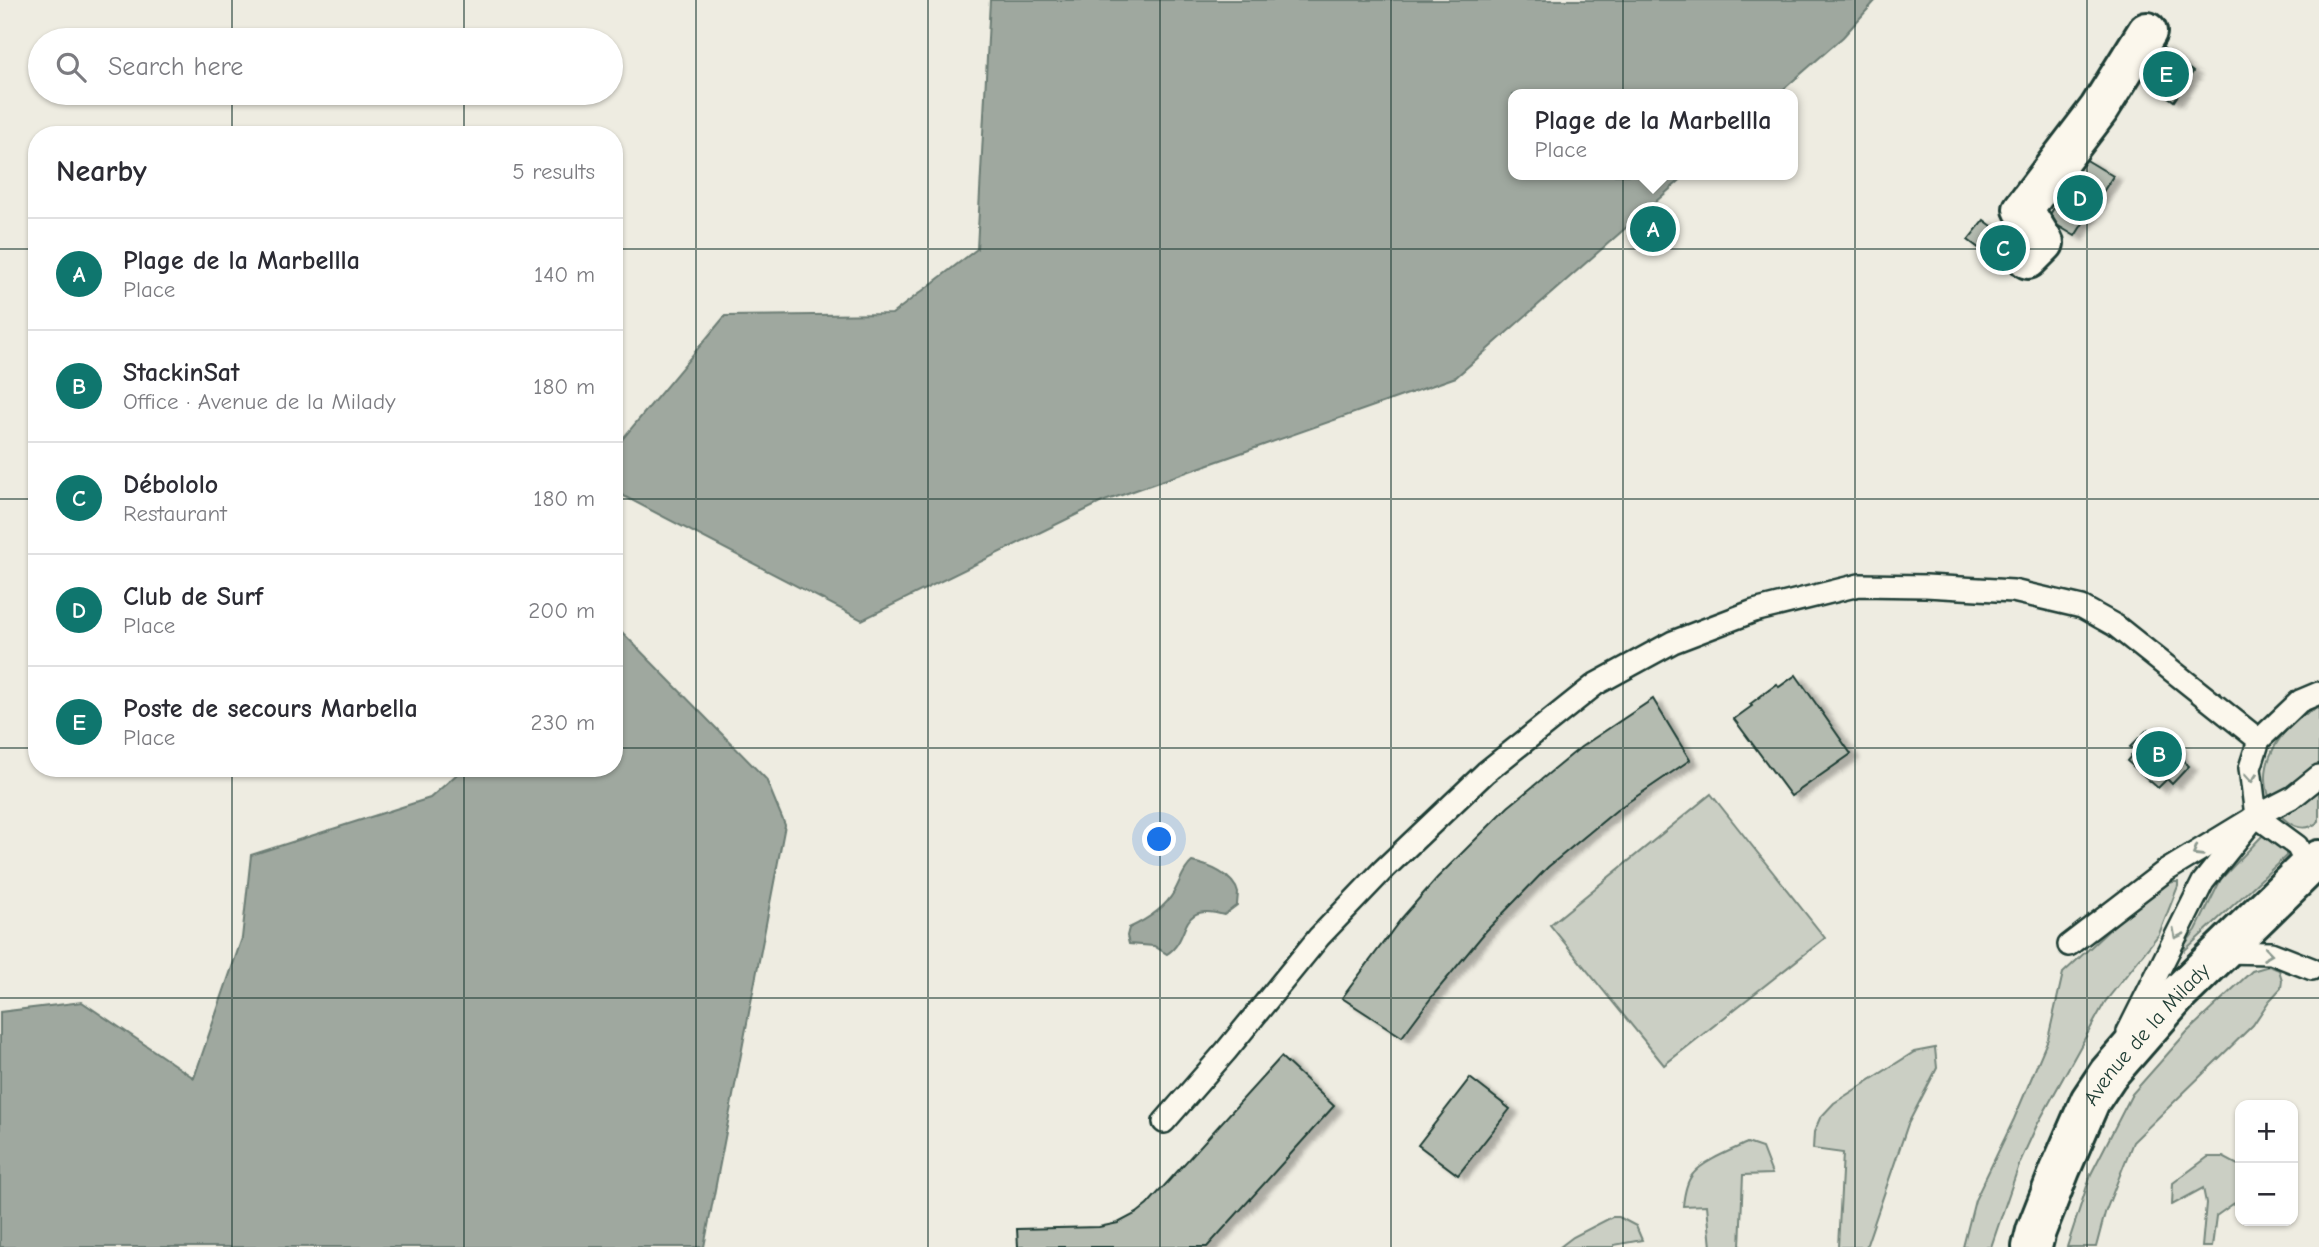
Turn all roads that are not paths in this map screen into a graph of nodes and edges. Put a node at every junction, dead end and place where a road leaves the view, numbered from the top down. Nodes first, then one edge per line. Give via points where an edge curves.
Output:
1 (2147, 32) dead end
2 (2028, 259) dead end
3 (2319, 693) edge
4 (2259, 740) junction
5 (2319, 776) edge
6 (2256, 816) junction
7 (2314, 864) edge
8 (2069, 945) dead end
9 (2221, 952) junction
10 (2315, 973) edge
11 (2108, 1074) junction
12 (1164, 1122) dead end
13 (2032, 1247) edge

1 - 2 main road via 2099,110 2023,209 2044,243
3 - 4 lane via 2300,701
4 -> 6 lane via 2250,768
4 - 12 lane via 2116,626 2082,607 2012,591 1859,585 1754,611 1673,642 1596,684 1486,772 1319,937
5 - 6 lane via 2293,797
6 - 7 lane
6 -> 8 lane via 2165,872
6 -> 11 lane via 2203,882
7 - 9 main road, Avenue de la Milady
9 -> 10 lane via 2271,953
9 - 11 main road, Avenue de la Milady
11 - 13 main road, Avenue de la Milady via 2090,1101

